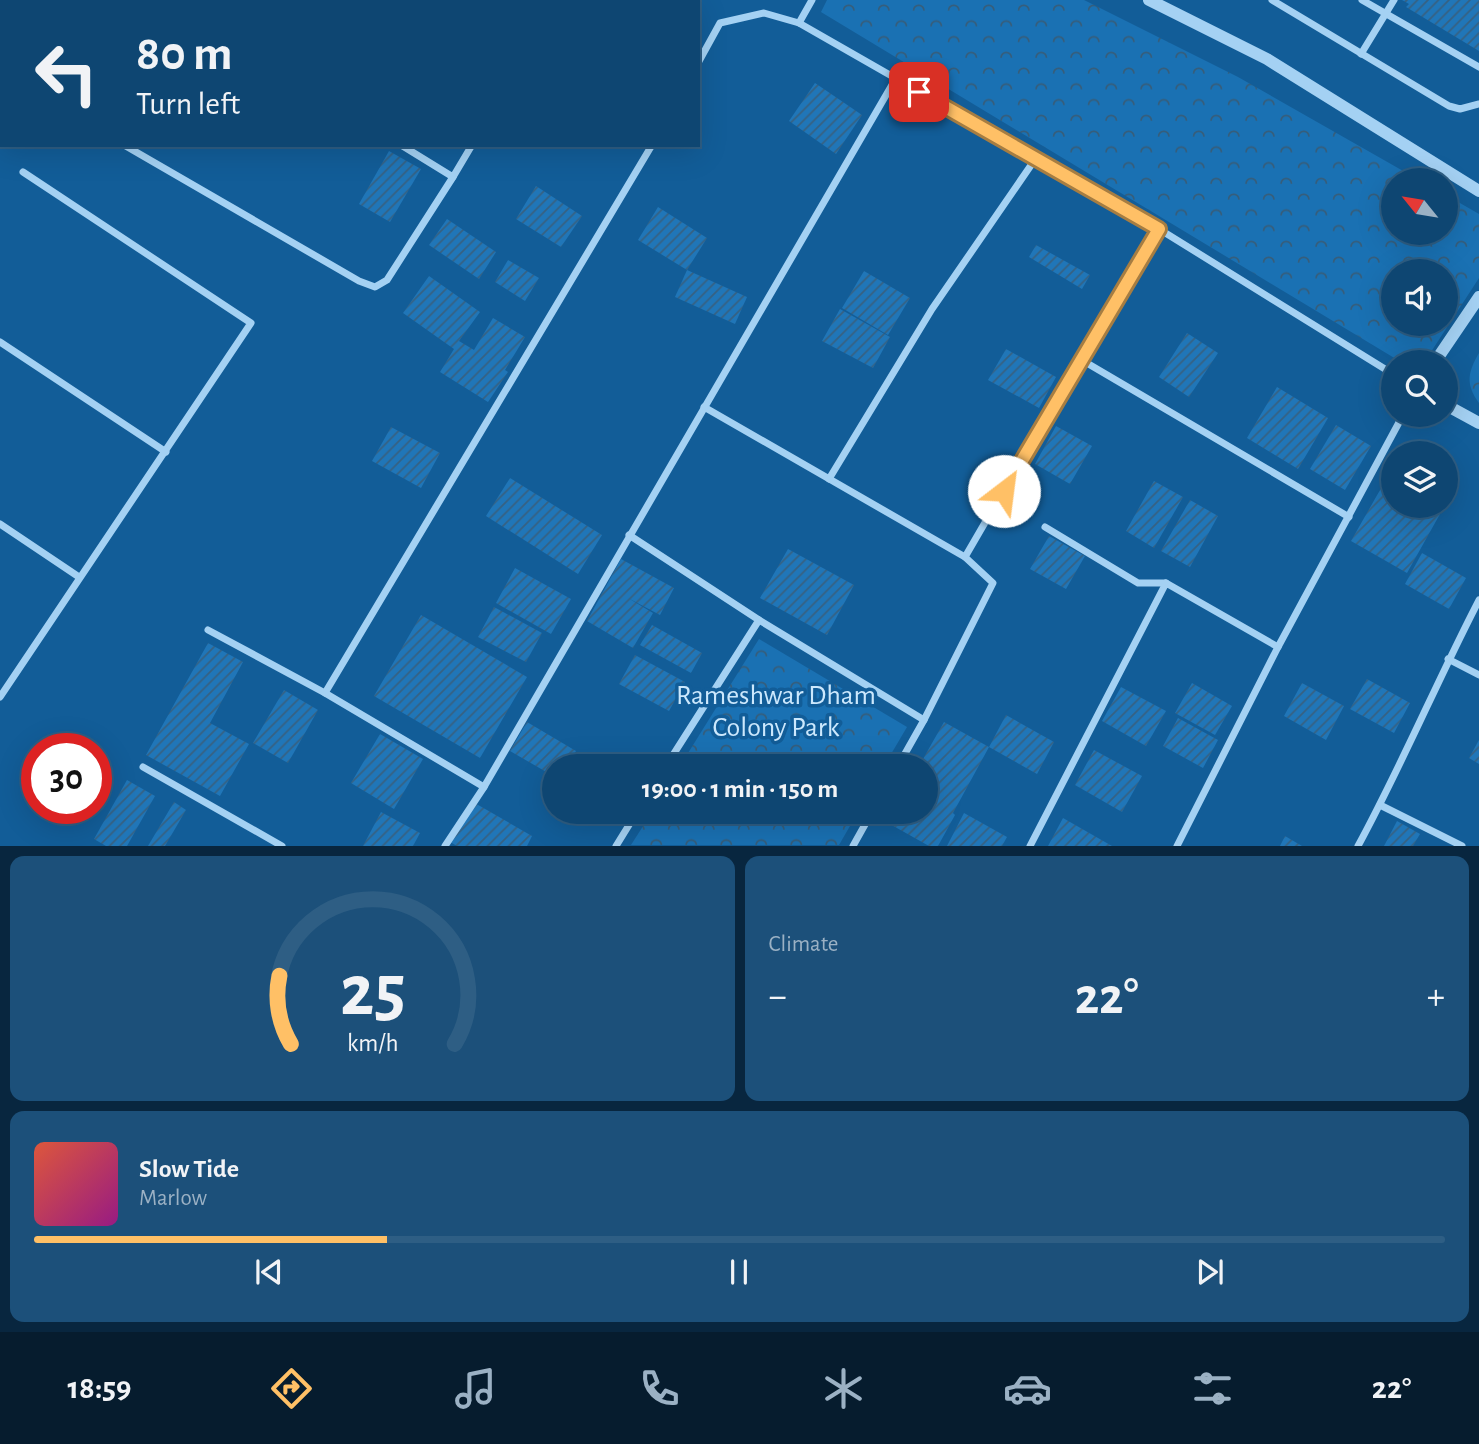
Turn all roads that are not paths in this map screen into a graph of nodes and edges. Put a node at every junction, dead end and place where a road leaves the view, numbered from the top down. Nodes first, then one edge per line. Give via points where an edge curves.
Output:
1 (811, 0) edge
2 (1149, 0) edge
3 (1272, 0) edge
4 (1362, 0) edge
5 (1394, 0) edge
6 (1386, 14) junction
7 (799, 23) junction
8 (1361, 54) junction
9 (700, 59) edge
10 (1479, 67) edge
11 (896, 78) junction
12 (1479, 104) edge
13 (127, 147) edge
14 (404, 147) edge
15 (471, 147) edge
16 (651, 147) edge
17 (1036, 158) junction
18 (23, 172) dead end
19 (453, 177) junction
20 (1479, 191) edge
21 (1159, 229) junction
22 (1479, 297) edge
23 (0, 342) edge
24 (1443, 350) edge
25 (1080, 359) junction
26 (1381, 367) edge
27 (704, 407) junction
28 (1458, 412) edge
29 (1479, 423) edge
30 (1398, 427) edge
31 (166, 452) junction
32 (829, 480) junction
33 (1349, 517) junction
34 (0, 524) edge
35 (1045, 527) dead end
36 (629, 536) junction
37 (965, 557) junction
38 (79, 577) junction
39 (1166, 583) junction
40 (1479, 600) edge
41 (759, 620) junction
42 (208, 630) dead end
43 (1278, 647) junction
44 (1448, 659) junction
45 (1479, 675) edge
46 (325, 693) junction
47 (0, 697) edge
48 (924, 720) junction
49 (674, 754) edge
50 (905, 754) edge
51 (144, 767) dead end
52 (484, 787) junction
53 (1380, 805) junction
54 (629, 824) edge
55 (865, 824) edge
56 (282, 845) edge
57 (445, 845) edge
58 (615, 845) edge
59 (853, 845) edge
60 (1030, 845) edge
61 (1177, 845) edge
62 (1358, 845) edge
63 (1462, 845) edge

1 - 7 street
2 - 20 street via 1267,59
3 - 8 street
4 - 6 street
5 - 6 street
6 - 8 street
6 - 10 street
7 - 9 street via 764,13 720,23
7 - 11 street
8 - 12 street via 1449,106 1460,109
11 - 17 street
11 - 27 street
13 - 19 street via 374,287 387,280
14 - 19 street
15 - 19 street
16 - 46 street
17 - 21 street
17 - 32 street via 932,309
18 - 31 street via 251,323
21 - 25 street
21 - 26 street
22 - 24 street
23 - 31 street
25 - 33 street
25 - 37 street
27 - 32 street
27 - 36 street
28 - 29 street
30 - 33 street
31 - 38 street
32 - 37 street
33 - 43 street
34 - 38 street
35 - 39 street via 1138,583
36 - 41 street
36 - 52 street
37 - 48 street via 993,583
38 - 47 street
39 - 43 street
39 - 60 street
40 - 44 street
41 - 48 street
41 - 49 street
42 - 46 street
43 - 61 street
44 - 45 street
44 - 53 street
46 - 52 street
48 - 50 street
51 - 56 street
52 - 57 street
53 - 62 street
53 - 63 street
54 - 58 street
55 - 59 street

